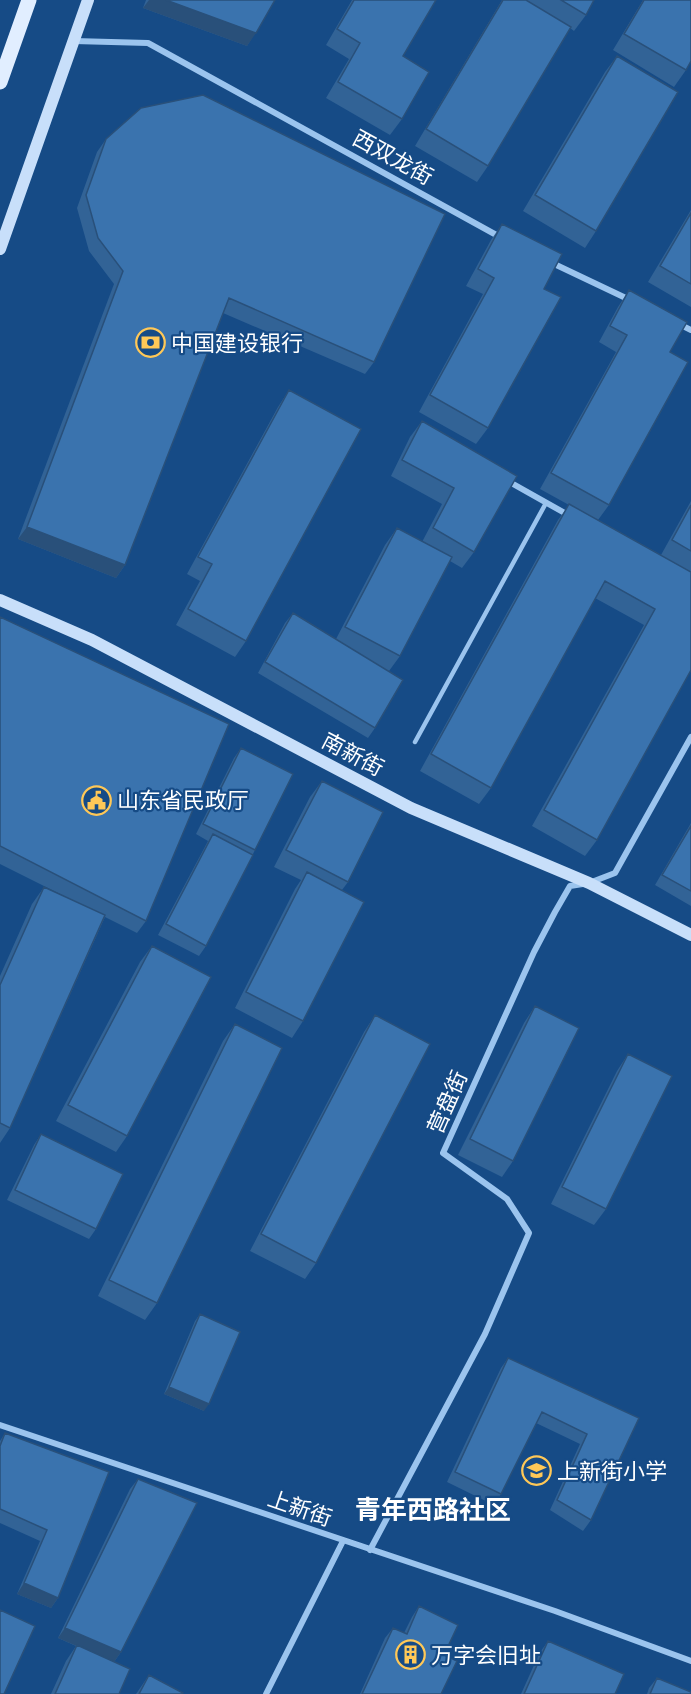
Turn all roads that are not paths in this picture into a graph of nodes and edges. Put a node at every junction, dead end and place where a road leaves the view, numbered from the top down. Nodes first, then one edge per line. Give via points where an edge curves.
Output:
1 (29, 0) edge
2 (88, 0) edge
3 (74, 41) junction
4 (0, 82) edge
5 (510, 242) edge
6 (0, 249) edge
7 (542, 258) edge
8 (638, 304) edge
9 (670, 320) edge
10 (691, 330) edge
11 (505, 479) edge
12 (546, 502) junction
13 (577, 520) edge
14 (0, 600) edge
15 (691, 737) edge
16 (415, 742) dead end
17 (589, 883) junction
18 (691, 935) edge
19 (0, 1425) edge
20 (343, 1541) junction
21 (370, 1550) junction
22 (691, 1661) edge
23 (266, 1694) edge

1 - 4 main road
2 - 3 street
3 - 5 street, 西双龙街 via 147,43
3 - 6 street
7 - 8 street
9 - 10 street
11 - 12 street
12 - 13 street
12 - 16 lane
14 - 17 street, 南新街 via 92,640 411,808
15 - 17 street, 营盘街 via 615,873
17 - 18 street, 南新街
17 - 21 street, 营盘街 via 570,886 555,912 443,1153 507,1200 529,1233 485,1334
19 - 20 street, 上新街
20 - 21 street, 上新街
20 - 23 street
21 - 22 street, 上新街

